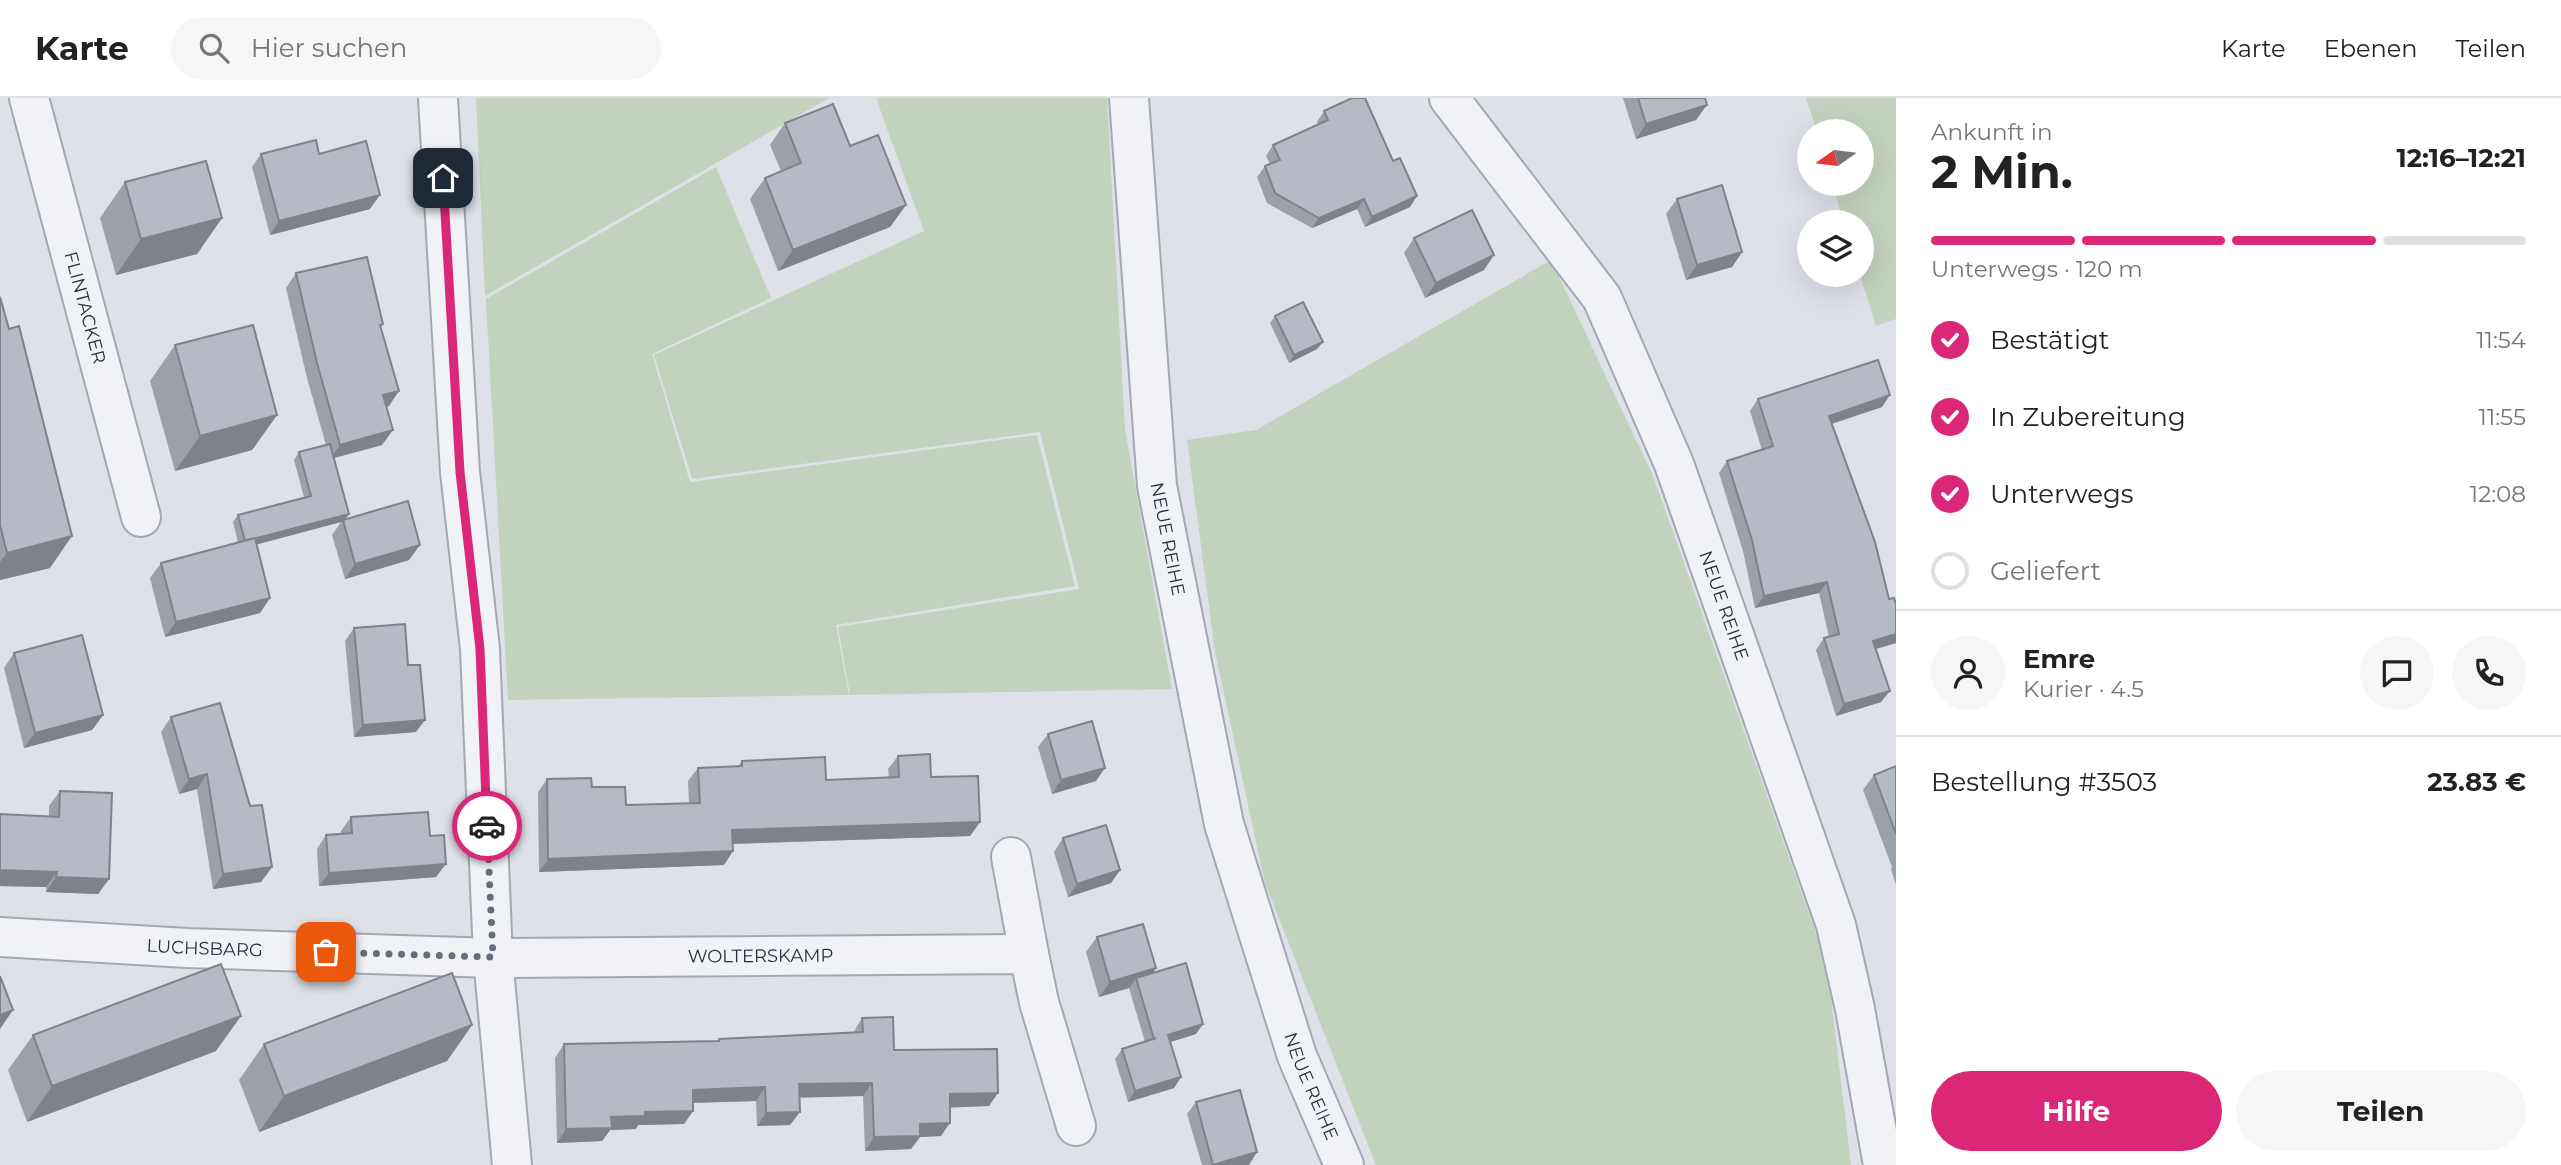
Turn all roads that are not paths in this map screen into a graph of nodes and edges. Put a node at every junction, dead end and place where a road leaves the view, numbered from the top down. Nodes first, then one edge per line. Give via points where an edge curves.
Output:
1 (29, 98) edge
2 (438, 98) edge
3 (1129, 98) edge
4 (1449, 98) edge
5 (141, 517) dead end
6 (1011, 857) dead end
7 (0, 937) edge
8 (1029, 954) junction
9 (493, 957) junction
10 (1076, 1126) dead end
11 (512, 1165) edge
12 (1344, 1165) edge
13 (1883, 1165) edge

1 - 5 street, FLINTACKER
2 - 9 street via 460,472 480,649
3 - 12 street, NEUE REIHE via 1157,486 1222,810 1297,1056
4 - 13 street, NEUE REIHE via 1602,298 1674,464 1836,925
6 - 8 street
7 - 9 street, LUCHSBARG
8 - 9 street, WOLTERSKAMP
8 - 10 street
9 - 11 street

